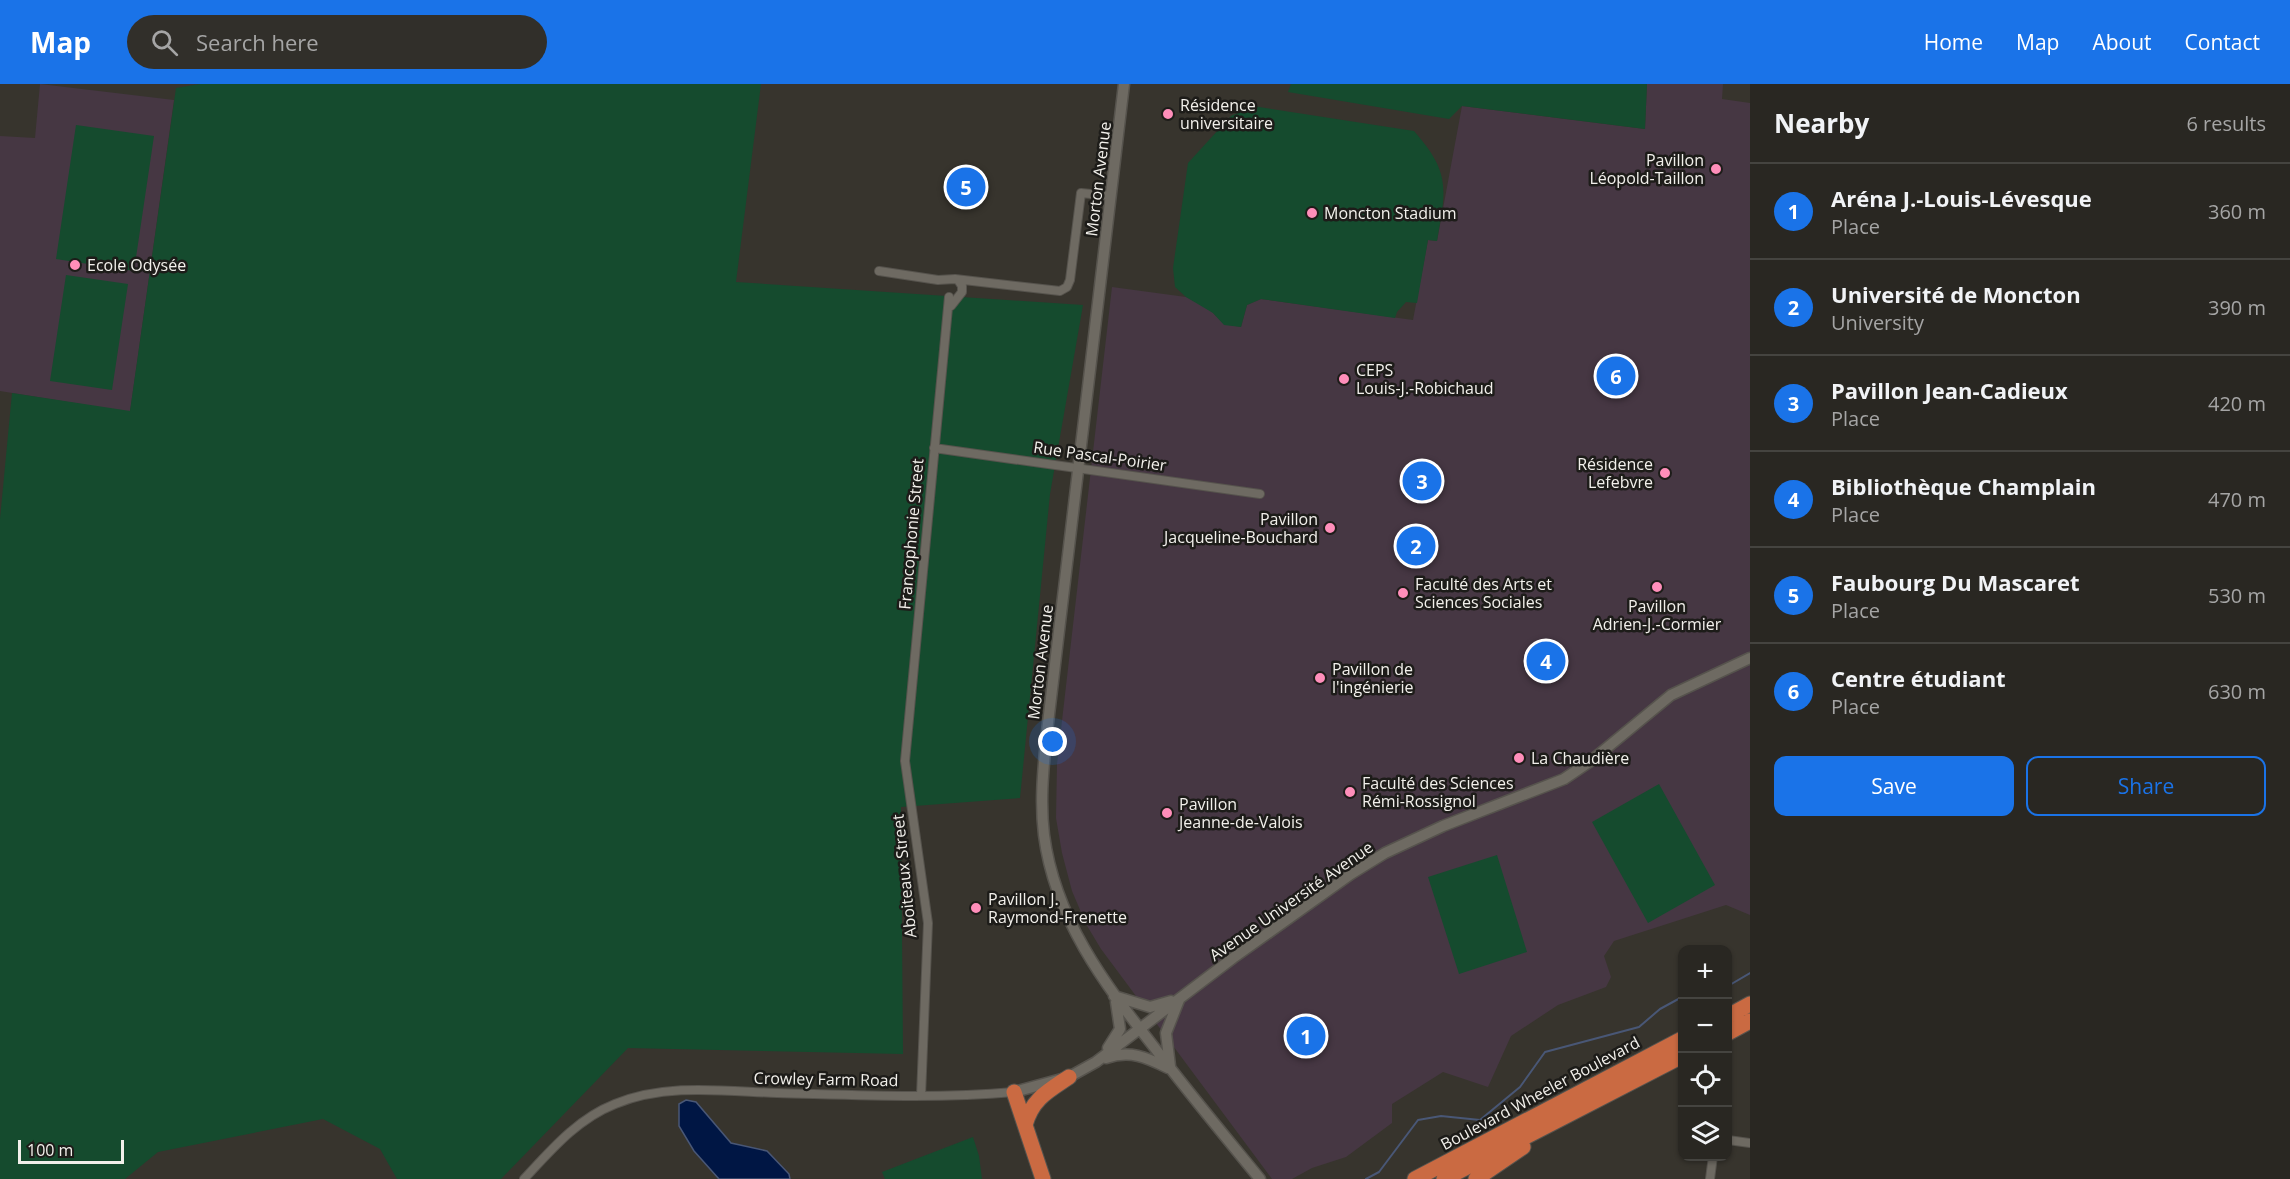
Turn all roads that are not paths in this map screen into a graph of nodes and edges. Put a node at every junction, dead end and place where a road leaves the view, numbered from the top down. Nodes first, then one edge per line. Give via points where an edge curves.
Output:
1 (1124, 84) edge
2 (1111, 196) junction
3 (879, 271) dead end
4 (962, 282) junction
5 (946, 284) junction
6 (952, 297) junction
7 (934, 448) junction
8 (1080, 468) junction
9 (1260, 494) dead end
10 (1750, 658) edge
11 (905, 761) joint
12 (1114, 996) junction
13 (1180, 998) junction
14 (1750, 1004) edge
15 (1732, 1014) edge
16 (1750, 1021) edge
17 (1140, 1029) junction
18 (1732, 1031) edge
19 (1678, 1042) edge
20 (1678, 1059) edge
21 (1096, 1062) junction
22 (1171, 1069) junction
23 (1069, 1077) junction
24 (1014, 1092) junction
25 (921, 1096) junction
26 (1566, 1116) junction
27 (1025, 1125) junction
28 (1732, 1141) edge
29 (1750, 1143) edge
30 (1712, 1161) edge
31 (524, 1179) edge
32 (1043, 1179) edge
33 (1260, 1179) edge
34 (1414, 1179) edge
35 (1444, 1179) edge
36 (1476, 1179) edge
37 (1710, 1179) edge

1 - 2 street, Morton Avenue
2 - 4 street via 1081,193 1070,280 1064,290
2 - 8 street, Morton Avenue
3 - 5 street
4 - 5 street
4 - 6 street, Francophonie Street via 962,292
5 - 6 street
6 - 7 street, Francophonie Street
7 - 8 street, Rue Pascal-Poirier
7 - 11 street, Francophonie Street
8 - 9 street, Rue Pascal-Poirier
8 - 12 street, Morton Avenue via 1046,740 1044,836 1071,928
10 - 13 street, Avenue Université Avenue via 1671,695 1564,779 1385,853 1323,893
11 - 25 street, Aboiteaux Street via 928,923
12 - 13 street via 1150,1007
12 - 17 street, Morton Avenue
12 - 21 street via 1120,1029
13 - 17 street, Avenue Université Avenue
13 - 22 street via 1166,1033
14 - 15 highway
16 - 18 highway
17 - 21 street, Crowley Farm Road
17 - 22 street, Morton Avenue
19 - 34 highway, Boulevard Wheeler Boulevard
20 - 26 highway, Boulevard Wheeler Boulevard
21 - 22 street via 1122,1053 1134,1054
21 - 23 street, Crowley Farm Road
22 - 33 street, Morton Avenue
23 - 24 street, Crowley Farm Road
23 - 27 highway via 1037,1098
24 - 25 street, Crowley Farm Road
24 - 27 highway
25 - 31 street, Crowley Farm Road via 669,1090 615,1104 587,1119 561,1138
26 - 35 highway, Boulevard Wheeler Boulevard
26 - 36 highway
27 - 32 highway
28 - 29 street
30 - 37 street

